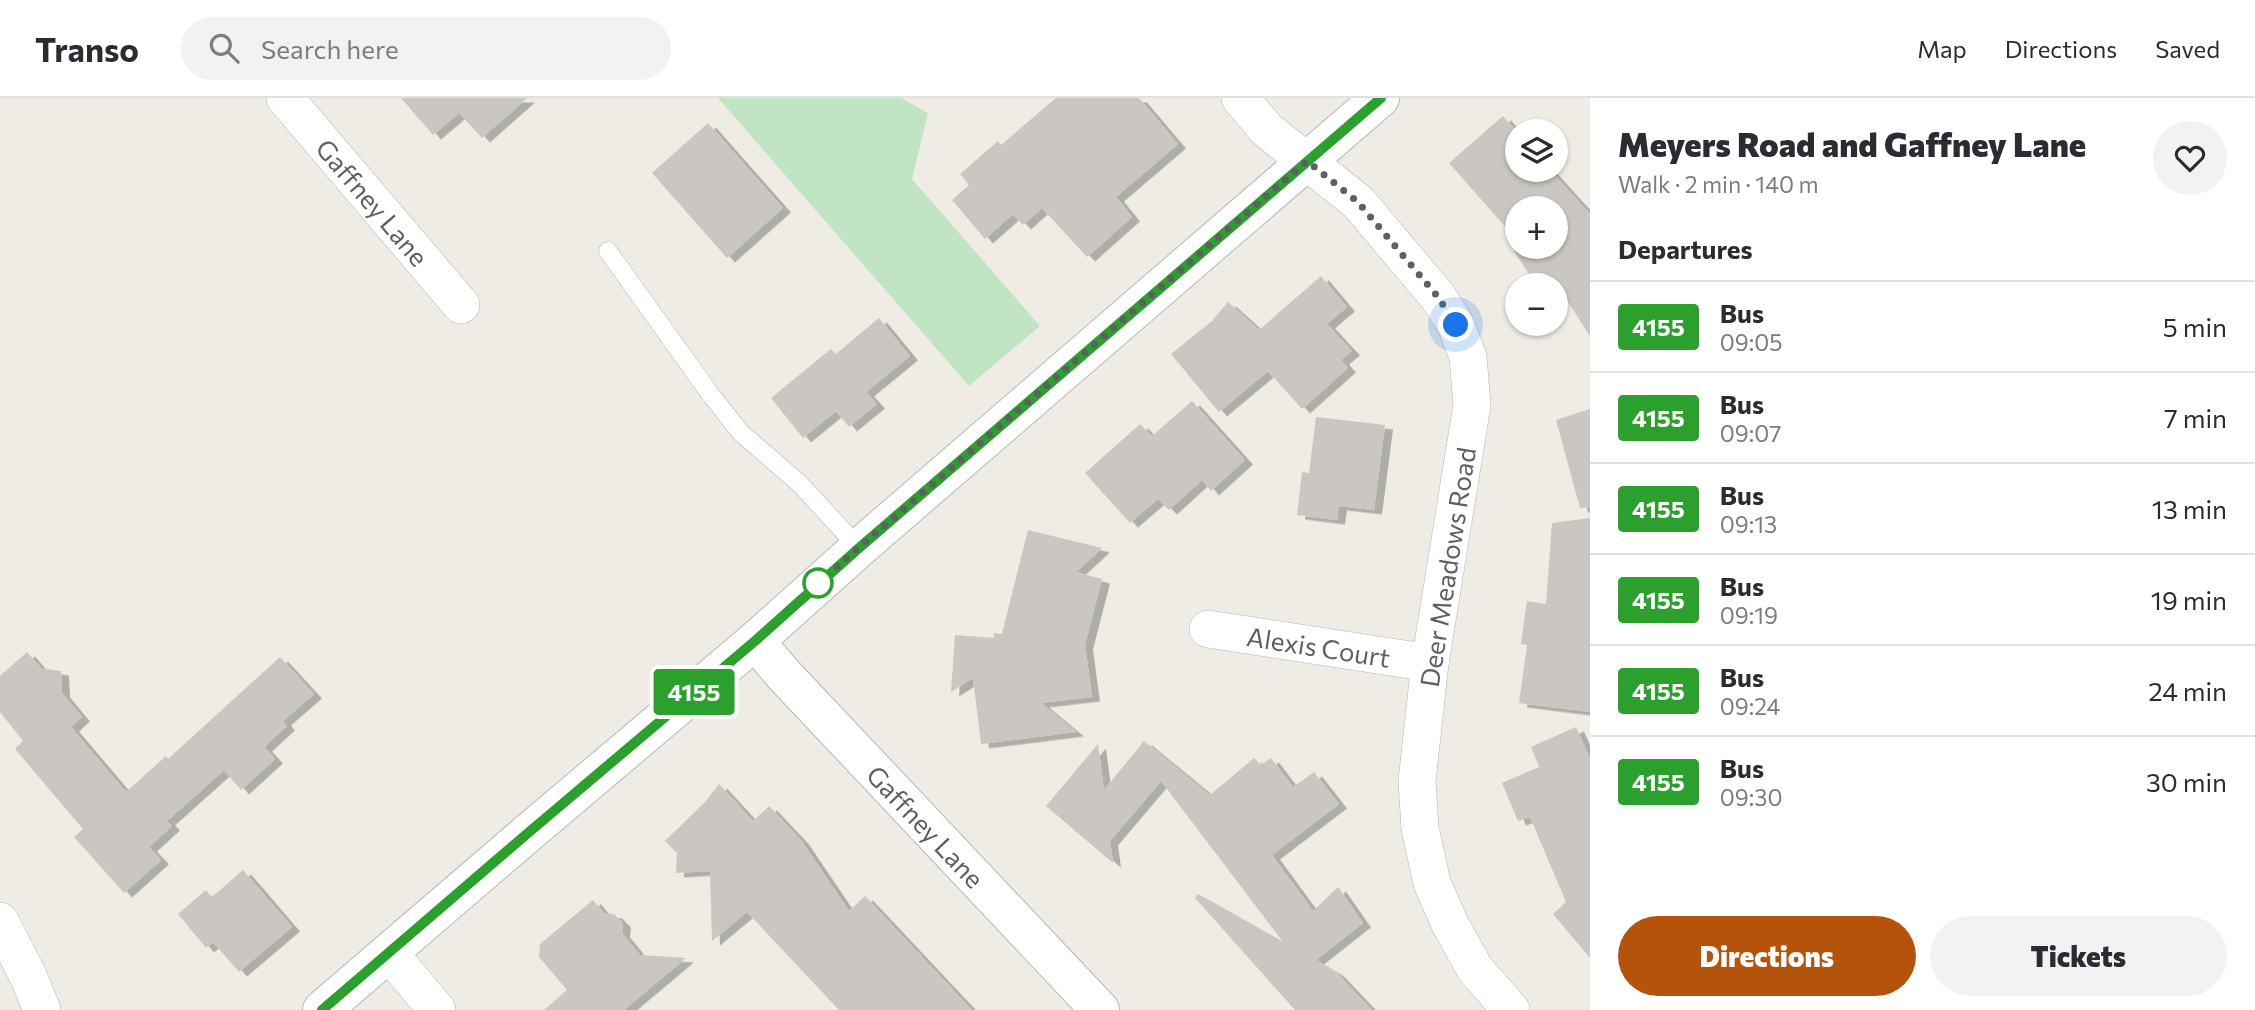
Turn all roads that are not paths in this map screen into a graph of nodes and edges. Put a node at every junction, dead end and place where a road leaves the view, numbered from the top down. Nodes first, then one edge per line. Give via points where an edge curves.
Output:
1 (285, 98) edge
2 (1240, 98) edge
3 (1380, 98) edge
4 (1307, 161) junction
5 (608, 251) dead end
6 (461, 305) dead end
7 (859, 548) junction
8 (1208, 629) dead end
9 (755, 641) junction
10 (1430, 663) junction
11 (0, 921) edge
12 (389, 953) junction
13 (42, 1010) edge
14 (322, 1010) edge
15 (437, 1010) edge
16 (1100, 1010) edge
17 (1511, 1010) edge

1 - 6 street, Gaffney Lane
2 - 4 street, Deer Meadows Road via 1267,130
3 - 4 main road
4 - 7 main road
4 - 10 street, Deer Meadows Road via 1358,202 1438,297 1456,325 1468,357 1472,405
5 - 7 lane via 741,433 800,484
7 - 9 main road
8 - 10 street, Alexis Court
9 - 12 main road
9 - 16 main road, Gaffney Lane
10 - 17 street, Deer Meadows Road via 1417,781 1420,828 1432,883 1475,969
11 - 13 street
12 - 14 main road
12 - 15 street

